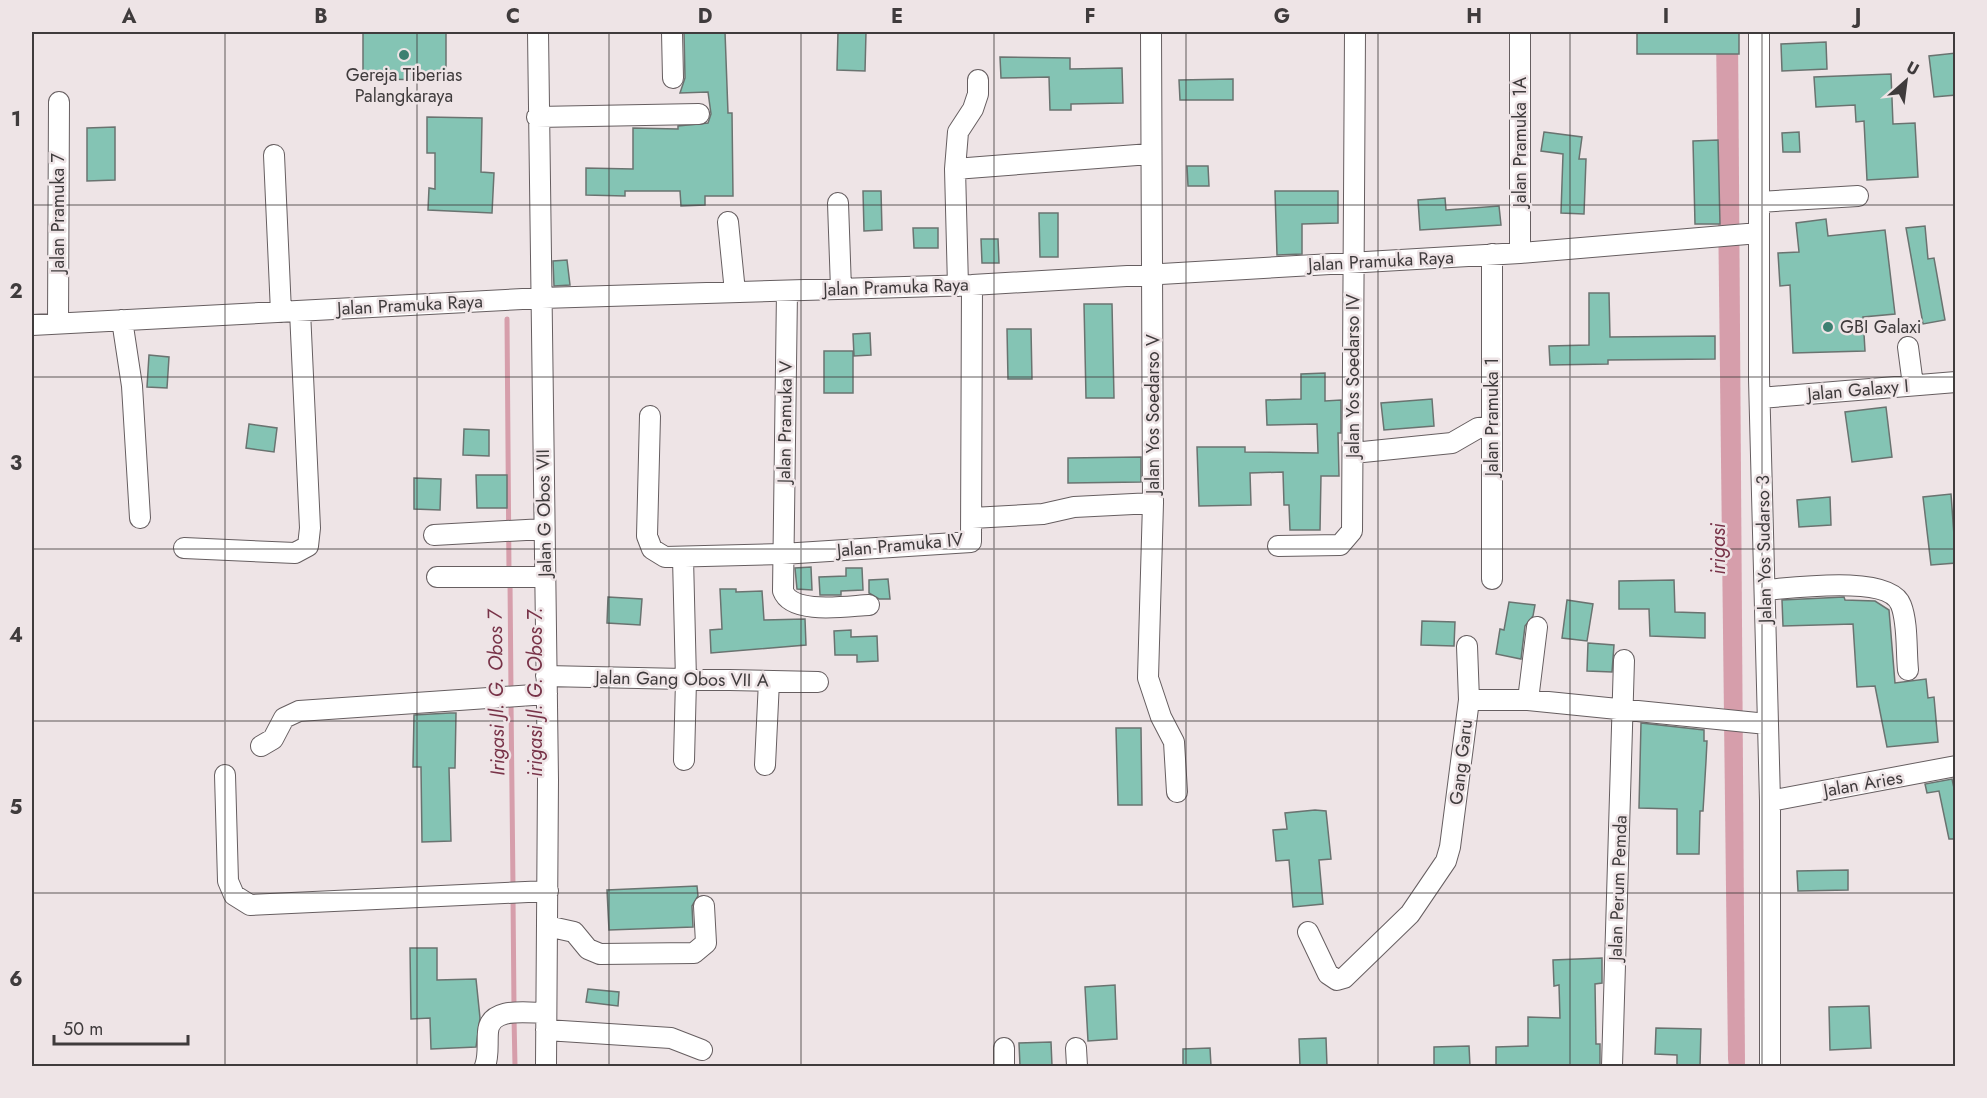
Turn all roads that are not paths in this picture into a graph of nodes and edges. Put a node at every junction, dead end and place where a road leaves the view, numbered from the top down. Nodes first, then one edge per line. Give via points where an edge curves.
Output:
1 (538, 32) edge
2 (672, 32) edge
3 (1151, 32) edge
4 (1355, 32) edge
5 (1520, 32) edge
6 (1759, 32) edge
7 (673, 78) dead end
8 (978, 80) dead end
9 (59, 102) dead end
10 (699, 114) dead end
11 (537, 117) junction
12 (1150, 154) junction
13 (274, 155) dead end
14 (956, 169) junction
15 (1858, 196) dead end
16 (1759, 202) junction
17 (838, 203) dead end
18 (728, 222) dead end
19 (1757, 233) junction
20 (1520, 253) junction
21 (1492, 254) junction
22 (1354, 262) junction
23 (1152, 273) junction
24 (965, 285) junction
25 (841, 289) junction
26 (787, 291) junction
27 (735, 292) junction
28 (542, 298) junction
29 (291, 311) junction
30 (122, 320) junction
31 (58, 323) junction
32 (32, 325) edge
33 (1956, 382) edge
34 (1760, 389) junction
35 (650, 417) dead end
36 (1492, 427) junction
37 (1353, 453) junction
38 (1153, 503) junction
39 (140, 518) dead end
40 (972, 518) junction
41 (544, 529) junction
42 (434, 535) dead end
43 (1278, 546) dead end
44 (184, 548) dead end
45 (783, 554) junction
46 (683, 558) junction
47 (438, 577) dead end
48 (545, 577) junction
49 (1492, 579) dead end
50 (1765, 590) junction
51 (869, 605) dead end
52 (1537, 627) dead end
53 (1467, 646) dead end
54 (1624, 660) dead end
55 (1908, 670) dead end
56 (686, 680) junction
57 (769, 681) junction
58 (818, 682) dead end
59 (547, 685) junction
60 (1469, 700) junction
61 (1528, 700) junction
62 (1623, 709) junction
63 (1758, 723) junction
64 (261, 746) dead end
65 (684, 760) dead end
66 (765, 765) dead end
67 (1956, 766) edge
68 (225, 775) dead end
69 (1177, 792) dead end
70 (1770, 801) junction
71 (548, 891) junction
72 (704, 906) dead end
73 (547, 926) junction
74 (1308, 932) dead end
75 (546, 1022) junction
76 (702, 1050) dead end
77 (486, 1066) edge
78 (546, 1066) edge
79 (1612, 1066) edge
80 (1770, 1066) edge

1 - 11 street, Jalan G Obos VII
2 - 7 street
3 - 12 street, Jalan Yos Soedarso V
4 - 22 street, Jalan Yos Soedarso IV
5 - 20 street, Jalan Pramuka 1A
6 - 16 street, Jalan Yos Sudarso 3
8 - 14 street, Jalan Pramuka IV via 973,109 958,132
9 - 31 street, Jalan Pramuka 7
10 - 11 street
11 - 28 street, Jalan G Obos VII
12 - 14 street
12 - 23 street, Jalan Yos Soedarso V
13 - 29 street
14 - 24 street, Jalan Pramuka IV
15 - 16 street
16 - 19 street, Jalan Yos Sudarso 3
17 - 25 street
18 - 27 street
19 - 20 street, Jalan Pramuka Raya
19 - 34 street, Jalan Yos Sudarso 3
20 - 21 street, Jalan Pramuka Raya
21 - 22 street, Jalan Pramuka Raya
21 - 36 street, Jalan Pramuka 1
22 - 23 street, Jalan Pramuka Raya
22 - 37 street, Jalan Yos Soedarso IV
23 - 24 street, Jalan Pramuka Raya
23 - 38 street, Jalan Yos Soedarso V
24 - 25 street, Jalan Pramuka Raya
24 - 40 street, Jalan Pramuka IV
25 - 26 street, Jalan Pramuka Raya
26 - 27 street, Jalan Pramuka Raya
26 - 45 street, Jalan Pramuka V
27 - 28 street, Jalan Pramuka Raya
28 - 29 street, Jalan Pramuka Raya
28 - 41 street, Jalan G Obos VII
29 - 30 street, Jalan Pramuka Raya
29 - 44 street via 310,528 308,546 295,553
30 - 31 street, Jalan Pramuka Raya
30 - 39 street via 132,386
31 - 32 street, Jalan Pramuka Raya
33 - 34 street, Jalan Galaxy I via 1911,368
34 - 50 street, Jalan Yos Sudarso 3
35 - 46 street, Jalan Pramuka IV via 648,543 658,555
36 - 37 street via 1478,428 1445,444
36 - 49 street, Jalan Pramuka 1
37 - 43 street, Jalan Yos Soedarso IV via 1350,536 1340,545
38 - 40 street
38 - 69 street, Jalan Yos Soedarso V via 1148,678 1174,742
40 - 45 street, Jalan Pramuka IV via 971,542
41 - 42 street
41 - 48 street, Jalan G Obos VII
45 - 46 street, Jalan Pramuka IV
45 - 51 street, Jalan Pramuka V via 783,591 790,602 806,606
46 - 56 street
47 - 48 street
48 - 59 street, Jalan G Obos VII
50 - 55 street via 1870,586 1892,593 1902,606
50 - 63 street, Jalan Yos Sudarso 3
52 - 61 street
53 - 60 street
54 - 62 street, Jalan Perum Pemda
56 - 57 street, Jalan Gang Obos VII A
56 - 59 street, Jalan Gang Obos VII A
56 - 65 street
57 - 58 street, Jalan Gang Obos VII A
57 - 66 street
59 - 64 street, Jalan Gang Obos VII A via 299,711 284,717 273,739
59 - 71 street, Jalan G Obos VII
60 - 61 street, Gang Garu
60 - 74 street, Gang Garu via 1450,847 1427,891 1410,914 1344,978 1337,980 1328,974
61 - 62 street, Gang Garu
62 - 63 street, Gang Garu
62 - 79 street, Jalan Perum Pemda
63 - 70 street, Jalan Yos Sudarso 3
67 - 70 street, Jalan Aries
68 - 71 street via 228,881 234,896 250,905
70 - 80 street, Jalan Yos Sudarso 3
71 - 73 street, Jalan G Obos VII
72 - 73 street via 706,944 694,953 600,954 588,948 574,932
73 - 75 street, Jalan G Obos VII
75 - 76 street via 671,1038
75 - 77 street via 501,1014 492,1020
75 - 78 street, Jalan G Obos VII

